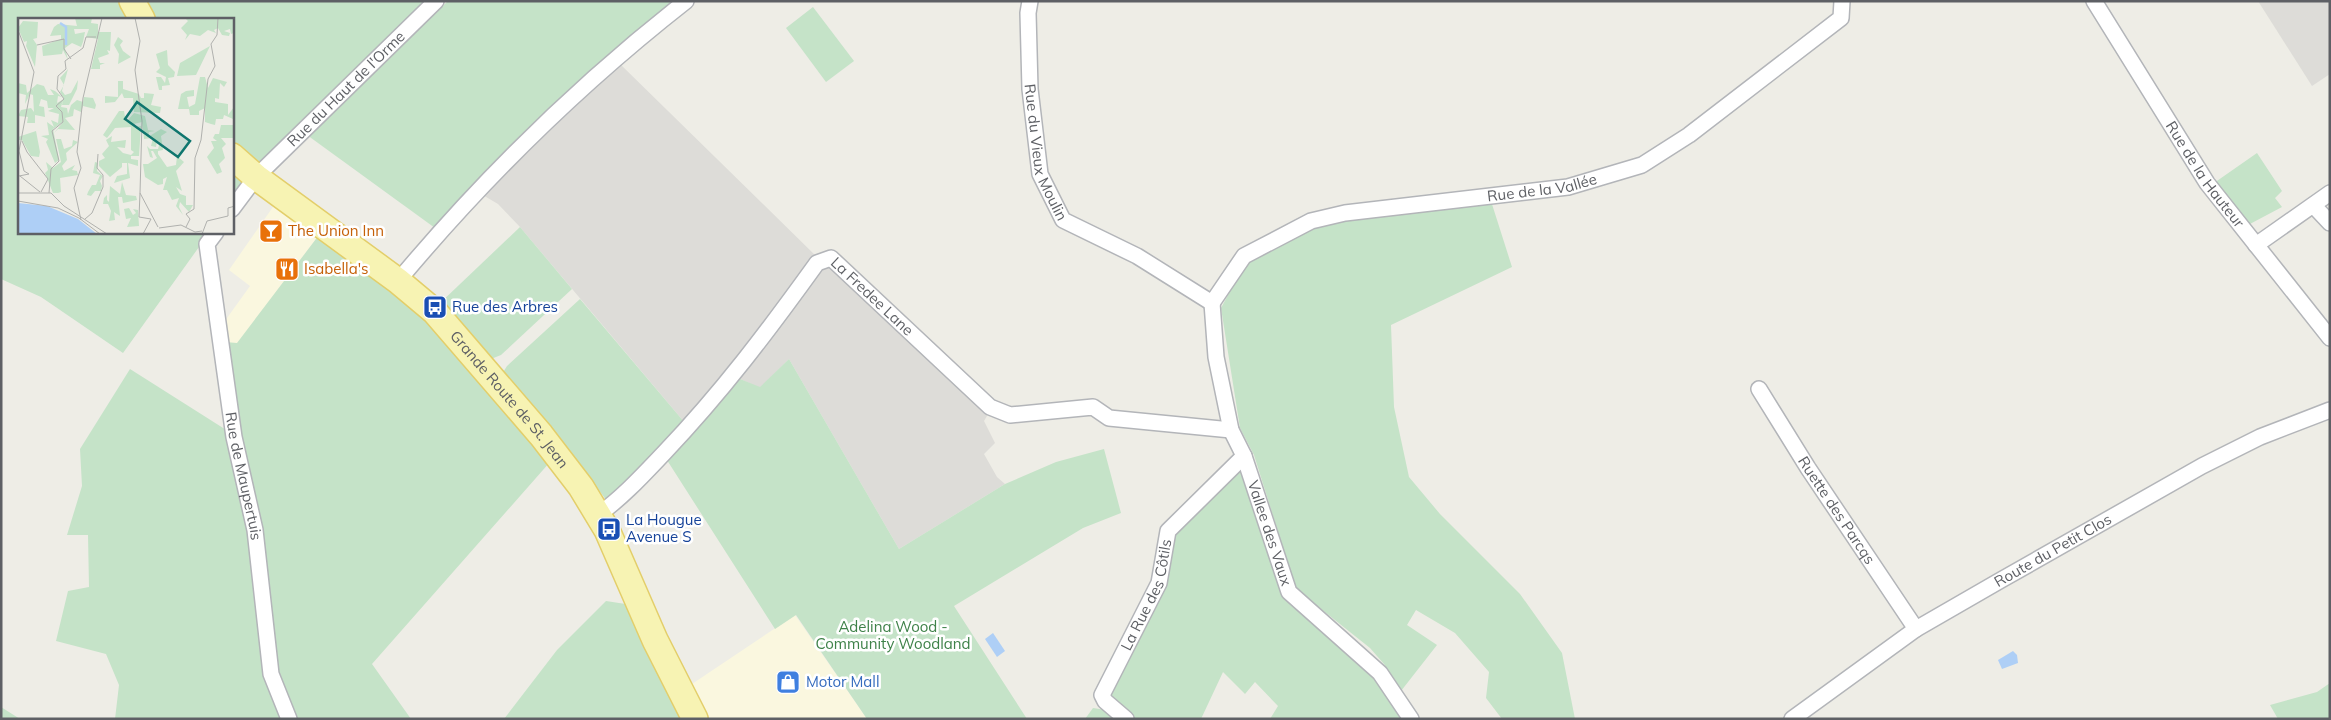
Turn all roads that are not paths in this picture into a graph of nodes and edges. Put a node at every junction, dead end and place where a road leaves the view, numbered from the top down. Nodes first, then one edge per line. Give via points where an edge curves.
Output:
1 (132, 1) edge
2 (436, 1) edge
3 (686, 1) edge
4 (1030, 1) edge
5 (1842, 1) edge
6 (2094, 1) edge
7 (141, 18) edge
8 (234, 158) edge
9 (256, 177) junction
10 (2330, 193) edge
11 (234, 206) edge
12 (2314, 206) junction
13 (2330, 223) edge
14 (215, 234) edge
15 (2256, 244) junction
16 (398, 281) junction
17 (1212, 303) junction
18 (2330, 338) edge
19 (1759, 388) dead end
20 (2330, 410) edge
21 (1231, 430) junction
22 (1244, 456) junction
23 (598, 515) junction
24 (1916, 629) junction
25 (289, 719) edge
26 (695, 719) edge
27 (1126, 719) edge
28 (1411, 719) edge
29 (1792, 719) edge

1 - 7 main road
2 - 9 street, Rue du Haut de l'Orme
3 - 16 street via 588,82 513,154
4 - 17 street, Rue du Vieux Moulin via 1030,89 1040,174 1063,220 1137,256
5 - 17 street, Rue de la Vallée via 1841,18 1689,135 1642,165 1568,187 1345,213 1311,221 1244,256
6 - 15 street, Rue de la Hauteur via 2207,183
8 - 9 main road, Grande Route de St. Jean
9 - 11 street
9 - 16 main road, Grande Route de St. Jean
10 - 12 street
12 - 13 street
12 - 15 street
14 - 25 street, Rue de Maupertuis via 208,244 234,437 255,530 271,674
15 - 18 street, Rue de la Hauteur
16 - 23 main road, Grande Route de St. Jean via 435,312 489,372 542,435
17 - 21 street, Vallee des Vaux via 1216,357
19 - 24 street, Ruette des Parcqs via 1808,468
20 - 24 street, Route du Petit Clos via 2260,437 2202,466
21 - 22 street, Vallee des Vaux
21 - 23 street, La Fredee Lane via 1109,418 1093,407 1010,415 990,407 831,258 816,263 746,360 689,427 619,500
22 - 27 street, La Rue des Côtils via 1168,531 1159,584 1102,695
22 - 28 street, Vallee des Vaux via 1289,592 1380,673
23 - 26 main road, Grande Route de St. Jean
24 - 29 street, Route du Petit Clos

